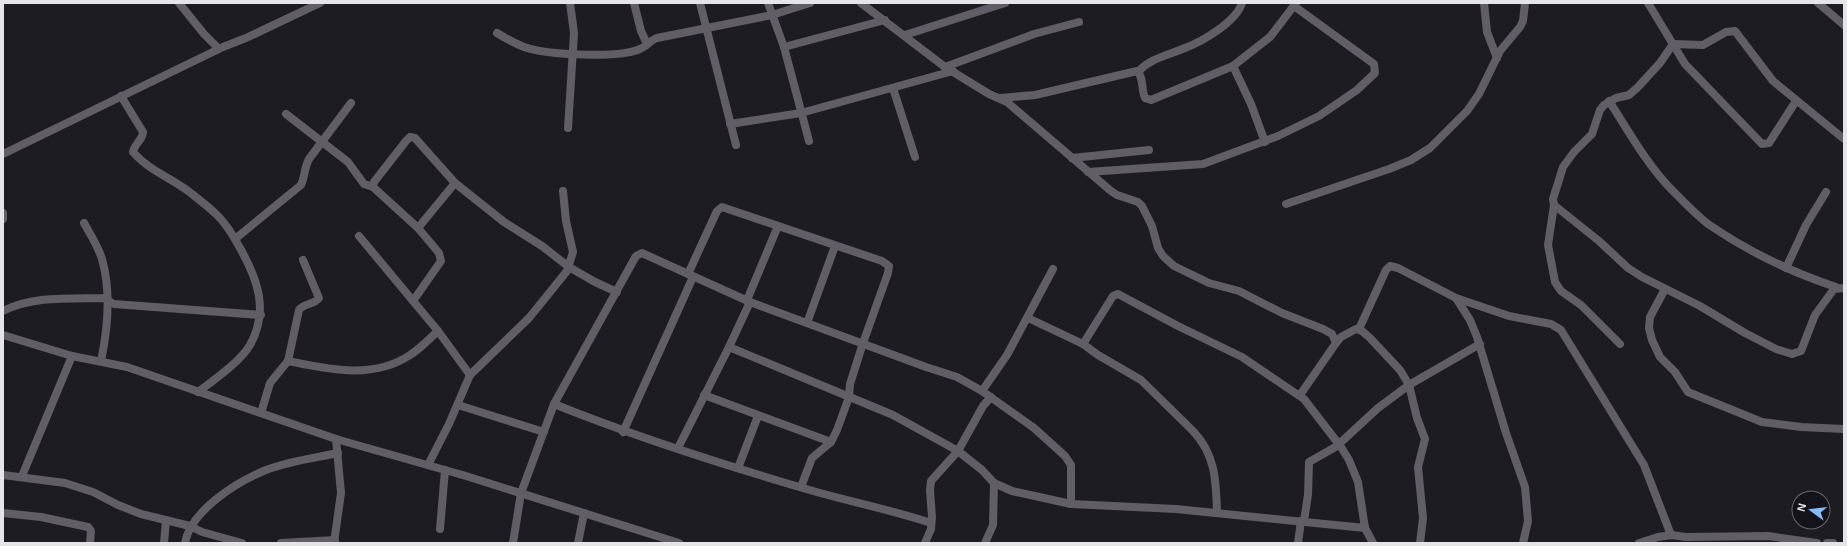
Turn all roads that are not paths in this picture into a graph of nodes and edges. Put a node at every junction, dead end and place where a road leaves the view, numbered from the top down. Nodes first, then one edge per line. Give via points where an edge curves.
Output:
1 (179, 3) edge
2 (320, 3) edge
3 (570, 3) edge
4 (634, 3) edge
5 (700, 3) edge
6 (768, 3) edge
7 (810, 3) edge
8 (861, 3) edge
9 (1004, 3) edge
10 (1242, 3) edge
11 (1484, 3) edge
12 (1525, 3) edge
13 (1648, 3) edge
14 (1818, 3) edge
15 (1295, 4) edge
16 (978, 7) edge
17 (772, 15) junction
18 (885, 20) junction
19 (1079, 22) dead end
20 (1844, 25) edge
21 (707, 28) junction
22 (497, 33) dead end
23 (905, 35) junction
24 (647, 44) junction
25 (1673, 44) junction
26 (784, 48) junction
27 (219, 49) junction
28 (573, 55) junction
29 (1497, 58) junction
30 (945, 66) junction
31 (1233, 66) junction
32 (953, 71) junction
33 (1138, 71) junction
34 (893, 88) junction
35 (121, 96) junction
36 (999, 98) junction
37 (1609, 100) junction
38 (1796, 101) junction
39 (351, 103) dead end
40 (801, 113) junction
41 (286, 114) dead end
42 (730, 124) junction
43 (568, 128) dead end
44 (1844, 139) edge
45 (322, 140) junction
46 (809, 141) dead end
47 (1264, 142) junction
48 (736, 145) dead end
49 (1149, 150) dead end
50 (3, 154) edge
51 (915, 157) dead end
52 (1072, 158) junction
53 (1088, 172) junction
54 (455, 183) junction
55 (374, 187) junction
56 (564, 191) dead end
57 (1826, 192) dead end
58 (1286, 204) dead end
59 (1554, 205) junction
60 (3, 214) edge
61 (3, 219) edge
62 (84, 223) dead end
63 (778, 226) junction
64 (418, 228) junction
65 (359, 236) dead end
66 (234, 239) junction
67 (835, 246) junction
68 (303, 260) dead end
69 (569, 267) junction
70 (1786, 268) junction
71 (1053, 269) dead end
72 (690, 276) junction
73 (1840, 288) edge
74 (1665, 289) junction
75 (617, 292) junction
76 (107, 298) junction
77 (1456, 298) junction
78 (413, 301) junction
79 (748, 301) junction
80 (3, 310) edge
81 (260, 315) junction
82 (1028, 318) junction
83 (807, 322) junction
84 (1359, 329) junction
85 (438, 331) junction
86 (3, 335) edge
87 (1336, 342) junction
88 (863, 343) junction
89 (1083, 344) junction
90 (1480, 344) junction
91 (1620, 344) dead end
92 (730, 347) junction
93 (72, 356) junction
94 (101, 361) junction
95 (288, 361) junction
96 (470, 375) junction
97 (1409, 385) junction
98 (982, 391) junction
99 (198, 392) junction
100 (704, 395) junction
101 (1300, 395) junction
102 (849, 397) junction
103 (991, 397) junction
104 (554, 404) junction
105 (458, 405) junction
106 (261, 413) junction
107 (758, 416) junction
108 (1844, 429) edge
109 (544, 432) junction
110 (623, 432) junction
111 (336, 439) junction
112 (831, 442) junction
113 (1339, 445) junction
114 (678, 448) junction
115 (958, 452) junction
116 (338, 453) junction
117 (428, 465) junction
118 (738, 468) junction
119 (445, 470) junction
120 (3, 475) edge
121 (22, 476) junction
122 (994, 483) junction
123 (801, 487) junction
124 (521, 493) junction
125 (1071, 504) junction
126 (3, 513) edge
127 (584, 513) junction
128 (1217, 513) junction
129 (166, 520) junction
130 (1302, 521) junction
131 (931, 523) junction
132 (190, 526) junction
133 (1365, 528) junction
134 (440, 529) dead end
135 (1671, 535) junction
136 (224, 540) edge
137 (334, 541) edge
138 (90, 543) edge
139 (164, 543) edge
140 (185, 543) edge
141 (242, 543) edge
142 (281, 543) edge
143 (513, 543) edge
144 (578, 543) edge
145 (679, 543) edge
146 (925, 543) edge
147 (985, 543) edge
148 (1298, 543) edge
149 (1373, 543) edge
150 (1420, 543) edge
151 (1523, 543) edge
152 (1639, 543) edge
153 (1817, 543) edge
154 (1826, 543) edge
155 (1833, 543) edge

1 - 27 street
2 - 27 street
3 - 28 street via 574,22
4 - 24 street
5 - 21 street
6 - 17 street
7 - 17 street
8 - 18 street
9 - 16 street
10 - 33 street via 1240,10 1214,33 1187,48 1146,63
11 - 29 street via 1487,32
12 - 29 street via 1520,27 1505,43
13 - 25 street
14 - 20 street
15 - 31 street via 1270,37
15 - 47 street via 1374,64 1375,73 1357,90 1324,113
16 - 23 street
17 - 21 street
17 - 26 street
18 - 23 street
18 - 26 street
19 - 30 street via 1034,34
21 - 24 street via 657,38
21 - 42 street
22 - 28 street via 525,48
23 - 30 street
24 - 28 street via 642,49 634,51
25 - 37 street via 1660,63 1629,95
25 - 38 street via 1703,45 1726,32 1735,31 1774,81
25 - 38 street via 1685,64 1700,81 1762,144 1769,142
26 - 40 street
27 - 35 street
28 - 43 street
29 - 58 street via 1471,105 1430,148 1411,160 1389,169
30 - 32 street
31 - 33 street via 1151,100 1143,94
31 - 47 street via 1251,104
32 - 34 street
32 - 36 street
33 - 36 street via 1041,93
34 - 40 street
34 - 51 street
35 - 50 street
35 - 66 street via 144,132 133,152 162,176 191,193 218,216
36 - 52 street via 1015,108
37 - 59 street via 1600,110 1592,134 1563,167 1552,199
37 - 70 street via 1669,187 1707,223
38 - 44 street
39 - 45 street
40 - 42 street
40 - 46 street
41 - 45 street
42 - 48 street
45 - 55 street via 348,162 364,184
45 - 66 street via 305,166 301,185
47 - 53 street via 1203,164
49 - 52 street
52 - 53 street
53 - 87 street via 1117,195 1138,202 1142,206 1152,226 1158,248 1174,266 1209,283 1239,291 1282,313 1323,329 1332,334
54 - 55 street via 412,137 406,141 374,182
54 - 64 street
54 - 69 street via 504,222
55 - 64 street
56 - 69 street via 572,252
57 - 70 street via 1806,225
59 - 74 street via 1628,268
59 - 91 street via 1548,245 1555,282 1561,291 1582,305
60 - 61 street
62 - 76 street via 102,258
63 - 67 street
63 - 72 street via 720,207
63 - 79 street
64 - 78 street via 439,253 441,261
65 - 78 street
66 - 81 street via 256,281
67 - 83 street
67 - 88 street via 882,261 889,266
68 - 95 street via 319,298 299,310
69 - 75 street
69 - 96 street via 529,318
70 - 73 street
71 - 82 street
72 - 75 street via 645,254 639,254
72 - 79 street
72 - 110 street
73 - 74 street via 1828,294 1815,315 1801,351 1792,354 1776,349
74 - 108 street via 1650,317 1649,328 1660,357 1675,372 1688,392 1762,422
75 - 104 street
76 - 80 street via 41,301
76 - 81 street via 114,304
76 - 94 street via 105,342
77 - 84 street via 1390,266
77 - 90 street via 1470,320
77 - 135 street via 1509,316 1551,324 1561,330 1644,465
78 - 85 street
79 - 83 street
79 - 92 street
81 - 99 street via 249,346 219,376
82 - 89 street
82 - 98 street
83 - 88 street
84 - 87 street via 1351,331
84 - 97 street via 1386,353
85 - 95 street via 410,356 370,370 345,370
85 - 96 street
86 - 93 street
87 - 101 street
88 - 98 street via 957,377
88 - 102 street via 850,384
89 - 101 street via 1113,296 1118,294 1242,357
89 - 128 street via 1141,380 1200,439 1215,472
90 - 97 street
90 - 151 street via 1525,487 1528,521
92 - 100 street
92 - 102 street
93 - 94 street
93 - 121 street
94 - 99 street via 127,367
95 - 106 street via 270,383
96 - 105 street
97 - 113 street via 1378,408
97 - 150 street via 1425,439 1418,467 1423,518
98 - 103 street
99 - 106 street
100 - 107 street
100 - 114 street
101 - 113 street
102 - 112 street
102 - 115 street via 893,415
103 - 115 street via 983,406
103 - 125 street via 1034,428 1065,456 1071,465
104 - 109 street
104 - 110 street
105 - 109 street
105 - 117 street
106 - 111 street
107 - 112 street
107 - 118 street
109 - 124 street
110 - 114 street
111 - 116 street
111 - 117 street
112 - 123 street via 812,458
113 - 130 street via 1309,462 1308,495
113 - 133 street via 1358,482
114 - 118 street
115 - 122 street via 982,470
115 - 131 street via 931,481
116 - 132 street via 266,470 216,500
116 - 137 street via 341,493
117 - 119 street
118 - 123 street
119 - 124 street
119 - 134 street
120 - 121 street
121 - 129 street via 65,483 93,492 140,514
122 - 125 street via 1012,490
122 - 147 street via 993,525
123 - 131 street
124 - 127 street
124 - 143 street
125 - 128 street
126 - 138 street via 41,517 88,527 92,533
127 - 144 street
127 - 145 street
128 - 130 street
129 - 132 street
129 - 139 street
130 - 133 street
130 - 148 street
131 - 146 street
132 - 136 street
132 - 140 street
133 - 149 street
135 - 152 street
135 - 153 street via 1686,538 1768,536
136 - 141 street
137 - 142 street
154 - 155 street

